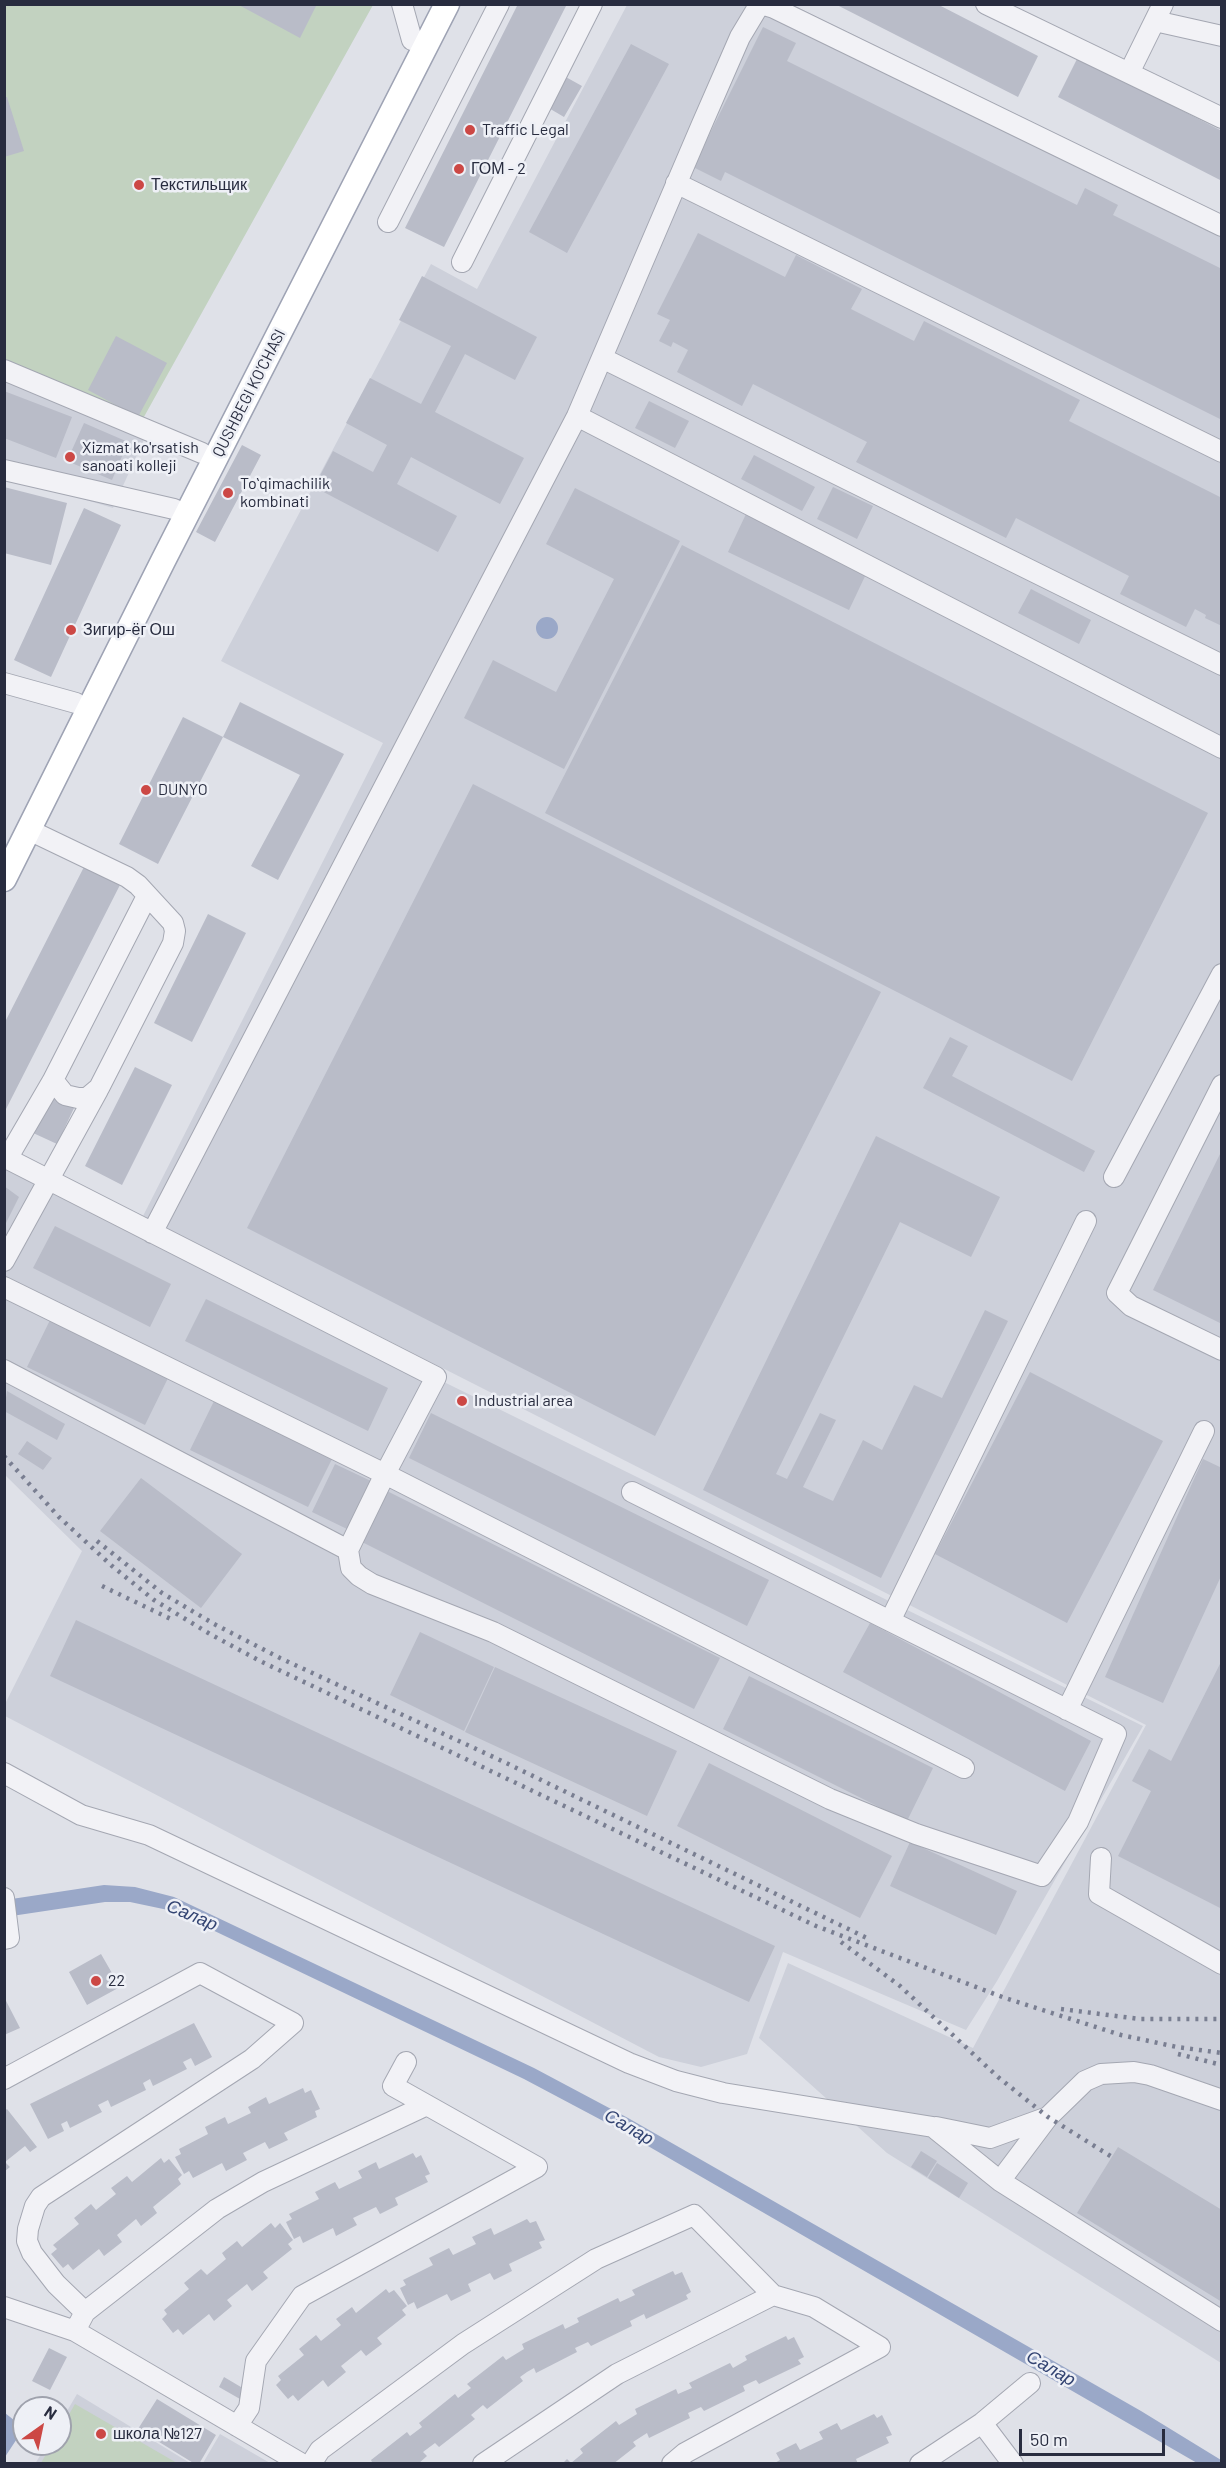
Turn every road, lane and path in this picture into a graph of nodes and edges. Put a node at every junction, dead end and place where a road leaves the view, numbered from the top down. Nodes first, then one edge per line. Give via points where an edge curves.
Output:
1 (402, 4) edge
2 (430, 4) edge
3 (447, 4) edge
4 (499, 4) edge
5 (592, 4) edge
6 (986, 4) edge
7 (1159, 13) edge
8 (1221, 36) edge
9 (412, 40) junction
10 (1129, 73) junction
11 (1221, 118) edge
12 (676, 183) junction
13 (387, 222) dead end
14 (1221, 226) edge
15 (462, 262) dead end
16 (602, 358) junction
17 (4, 370) edge
18 (577, 416) junction
19 (1221, 452) edge
20 (202, 453) junction
21 (4, 470) edge
22 (174, 509) junction
23 (157, 558) junction
24 (1221, 665) edge
25 (4, 683) edge
26 (76, 704) junction
27 (1221, 748) edge
28 (29, 830) junction
29 (4, 845) edge
30 (4, 879) edge
31 (147, 896) junction
32 (1221, 974) edge
33 (53, 1080) junction
34 (1221, 1086) edge
35 (99, 1088) junction
36 (6, 1158) edge
37 (1114, 1177) dead end
38 (48, 1180) junction
39 (1086, 1221) dead end
40 (152, 1233) junction
41 (4, 1261) edge
42 (4, 1287) edge
43 (1221, 1350) edge
44 (4, 1370) edge
45 (1204, 1431) dead end
46 (385, 1473) junction
47 (632, 1492) dead end
48 (348, 1550) junction
49 (890, 1621) junction
50 (1067, 1710) junction
51 (964, 1768) dead end
52 (4, 1773) edge
53 (1101, 1858) dead end
54 (4, 1898) edge
55 (7, 1939) edge
56 (1219, 1960) edge
57 (406, 2062) dead end
58 (4, 2079) edge
59 (1221, 2100) edge
60 (427, 2105) junction
61 (1048, 2117) junction
62 (933, 2127) junction
63 (1000, 2181) junction
64 (772, 2295) junction
65 (4, 2307) edge
66 (85, 2312) junction
67 (1221, 2321) edge
68 (75, 2331) junction
69 (1030, 2383) dead end
70 (982, 2422) junction
71 (237, 2426) junction
72 (302, 2463) edge
73 (311, 2463) edge
74 (483, 2463) edge
75 (672, 2463) edge
76 (920, 2463) edge
77 (1013, 2463) edge

1 - 9 street
2 - 9 main road, QUSHBEGI KO'CHASI
3 - 23 main road, QUSHBEGI KO'CHASI
4 - 13 street
5 - 15 street
6 - 10 street
7 - 8 street
7 - 10 street
9 - 20 main road, QUSHBEGI KO'CHASI
10 - 11 street
12 - 14 street via 741,37 758,7 764,5
12 - 16 street
12 - 19 street
16 - 18 street
16 - 24 street
17 - 20 street
18 - 27 street
18 - 40 street
20 - 22 main road, QUSHBEGI KO'CHASI
21 - 22 street
22 - 23 main road, QUSHBEGI KO'CHASI
23 - 26 main road, QUSHBEGI KO'CHASI
23 - 28 main road, QUSHBEGI KO'CHASI
25 - 26 street
26 - 29 main road, QUSHBEGI KO'CHASI
28 - 30 main road, QUSHBEGI KO'CHASI
28 - 31 street via 127,877
31 - 33 street
31 - 35 street via 173,923 174,943
32 - 37 street
33 - 35 street via 65,1095 78,1098 87,1098
33 - 36 street
34 - 43 street via 1117,1293 1131,1306
35 - 38 street
36 - 38 street
38 - 40 street
38 - 41 street
39 - 49 street
40 - 46 street via 436,1377
42 - 46 street
44 - 48 street
45 - 50 street
46 - 48 street
46 - 51 street
47 - 49 street
48 - 50 street via 351,1568 372,1584 493,1632 830,1799 916,1834 1042,1876 1078,1822 1116,1734
49 - 50 street
52 - 62 street via 81,1815 149,1835 666,2077 723,2093
53 - 56 street via 1099,1894
54 - 55 street
57 - 60 street via 393,2086
58 - 66 street via 200,1973 293,2023 252,2060 41,2197 27,2241 56,2284
59 - 61 street via 1150,2075 1118,2072 1085,2080
60 - 66 street via 263,2182 218,2209
60 - 71 street via 537,2167 302,2296 256,2361 249,2408
61 - 62 street via 990,2139
61 - 63 street
62 - 63 street
63 - 67 street
64 - 73 street via 694,2216 596,2259 463,2344 320,2450
64 - 74 street via 617,2374
64 - 75 street via 814,2307 880,2347
65 - 68 street
66 - 68 street
68 - 71 street
69 - 70 street
70 - 76 street
70 - 77 street
71 - 72 street

